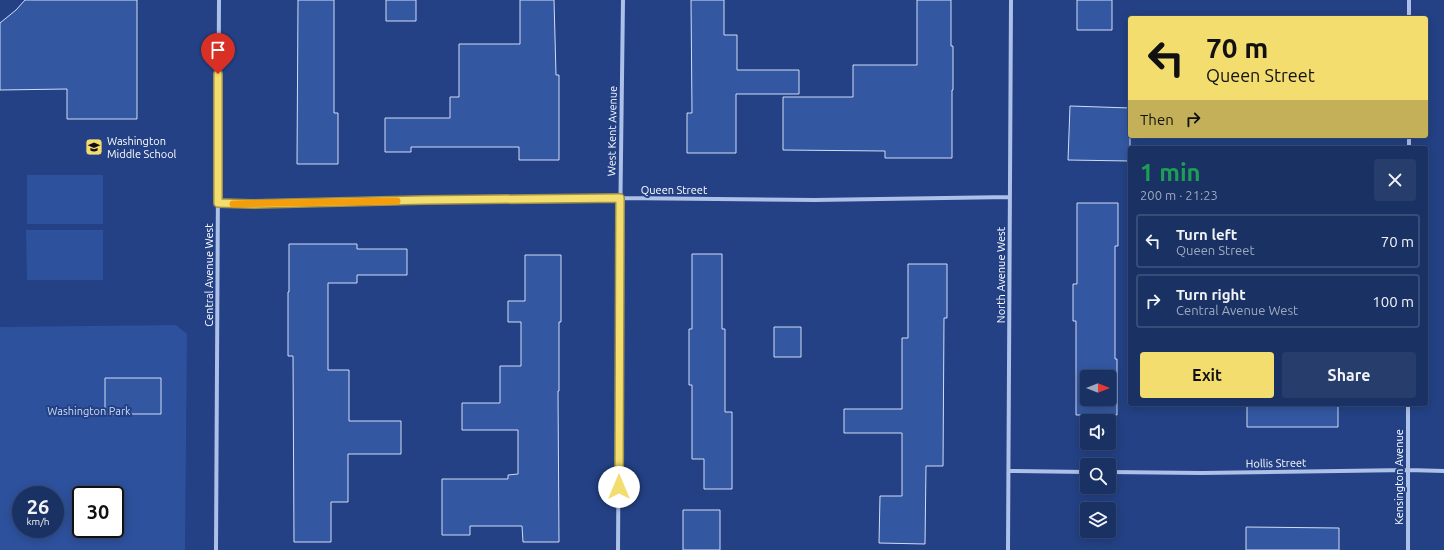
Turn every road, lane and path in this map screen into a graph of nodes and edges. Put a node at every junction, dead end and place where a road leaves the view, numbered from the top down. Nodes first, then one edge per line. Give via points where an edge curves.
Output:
1 (219, 0) edge
2 (623, 0) edge
3 (1011, 0) edge
4 (1409, 0) edge
5 (1409, 16) edge
6 (1010, 197) junction
7 (620, 198) junction
8 (218, 203) junction
9 (1408, 406) edge
10 (1408, 470) junction
11 (1009, 471) junction
12 (1444, 471) edge
13 (1080, 472) edge
14 (1116, 472) edge
15 (216, 550) edge
16 (618, 550) edge
17 (1008, 550) edge
18 (1408, 550) edge

1 - 8 street, Central Avenue West
2 - 7 street, West Kent Avenue
3 - 6 street, North Avenue West
4 - 5 street
6 - 7 street, Queen Street via 816,200
6 - 11 street, North Avenue West
7 - 8 street, Queen Street
7 - 16 street, West Kent Avenue
8 - 15 street, Central Avenue West
9 - 10 street, Kensington Avenue
10 - 12 street, Hollis Street
10 - 14 street, Hollis Street
10 - 18 street, Kensington Avenue
11 - 13 street
11 - 17 street, North Avenue West

